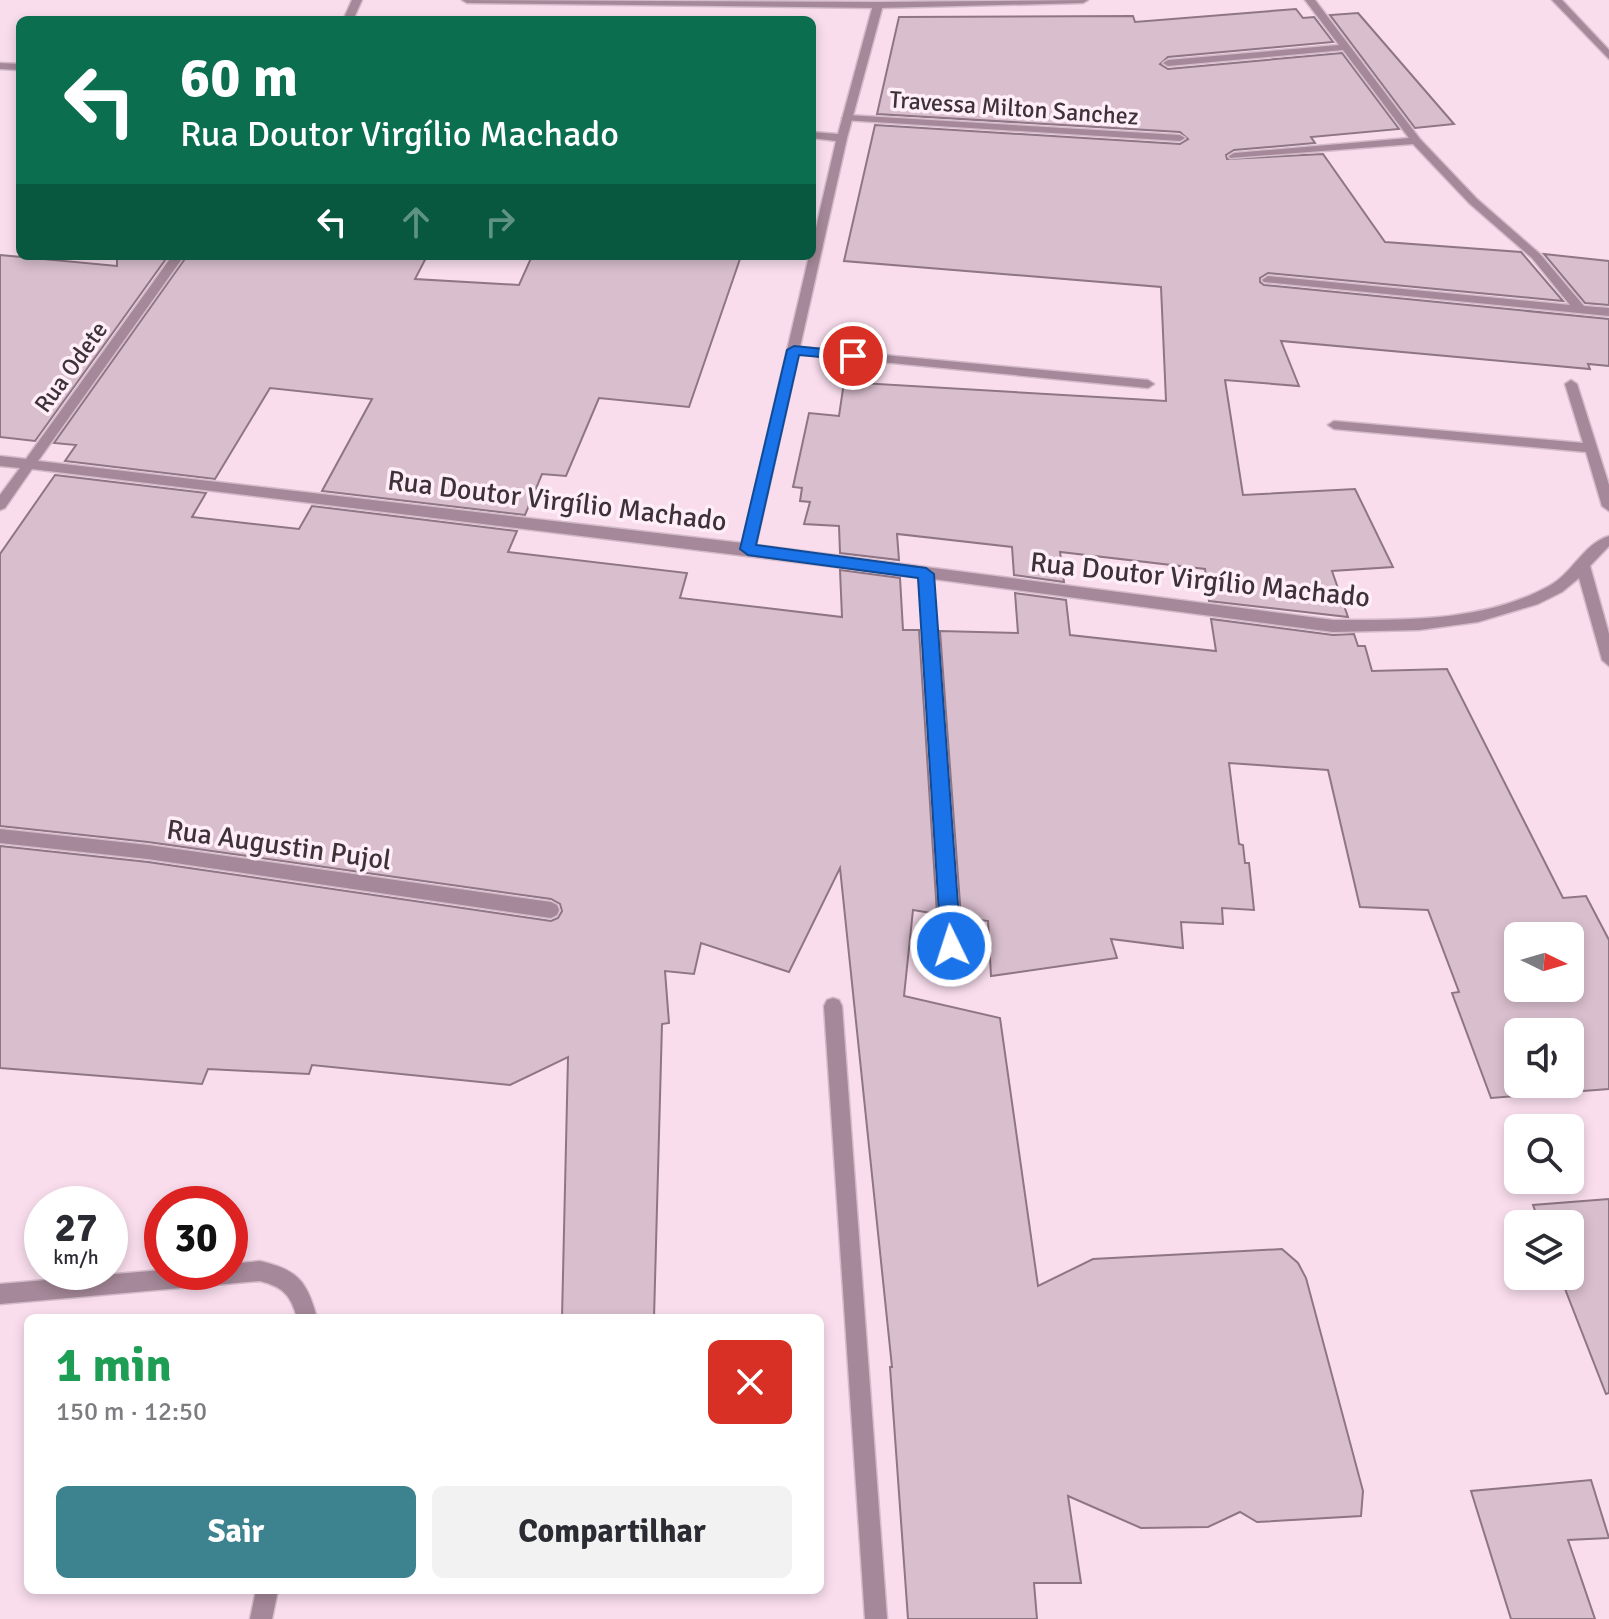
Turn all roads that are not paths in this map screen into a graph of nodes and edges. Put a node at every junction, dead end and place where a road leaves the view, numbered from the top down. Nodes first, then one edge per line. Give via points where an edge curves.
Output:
1 (467, 0) edge
2 (1083, 0) edge
3 (1310, 0) edge
4 (1557, 0) edge
5 (878, 5) junction
6 (1346, 47) junction
7 (1609, 56) edge
8 (1168, 63) dead end
9 (847, 118) junction
10 (816, 135) edge
11 (842, 138) junction
12 (1180, 138) dead end
13 (1416, 141) junction
14 (1234, 156) dead end
15 (816, 253) edge
16 (175, 260) edge
17 (814, 260) edge
18 (1268, 280) dead end
19 (1580, 309) junction
20 (1609, 312) edge
21 (794, 350) junction
22 (1148, 384) dead end
23 (1571, 384) dead end
24 (1334, 425) dead end
25 (1591, 448) junction
26 (0, 461) edge
27 (28, 465) junction
28 (0, 505) edge
29 (1609, 506) edge
30 (1609, 541) edge
31 (748, 549) junction
32 (1582, 564) junction
33 (926, 574) junction
34 (1609, 660) edge
35 (0, 836) edge
36 (551, 910) dead end
37 (951, 946) dead end
38 (833, 1006) dead end
39 (0, 1294) edge
40 (306, 1314) edge
41 (266, 1594) edge
42 (261, 1619) edge
43 (876, 1619) edge

1 - 5 street
2 - 5 street
3 - 6 street
4 - 7 street
5 - 9 street
6 - 8 street
6 - 13 street
9 - 11 street
9 - 12 street, Travessa Milton Sanchez
10 - 11 street
11 - 15 street
13 - 14 street
13 - 19 street via 1536,256
16 - 27 street, Rua Odete
17 - 21 street
18 - 19 street
19 - 20 street
21 - 22 street
21 - 31 street
23 - 25 street
24 - 25 street
25 - 29 street
26 - 27 street, Rua Doutor Virgílio Machado
27 - 28 street, Rua Odete
27 - 31 street, Rua Doutor Virgílio Machado
30 - 32 street, Rua Doutor Virgílio Machado
31 - 33 street, Rua Doutor Virgílio Machado
32 - 33 street, Rua Doutor Virgílio Machado via 1559,586 1507,610 1407,626 1333,626
32 - 34 street
33 - 37 street
35 - 36 street, Rua Augustin Pujol
38 - 43 street
39 - 40 street via 260,1271 284,1276 301,1293
41 - 42 street

